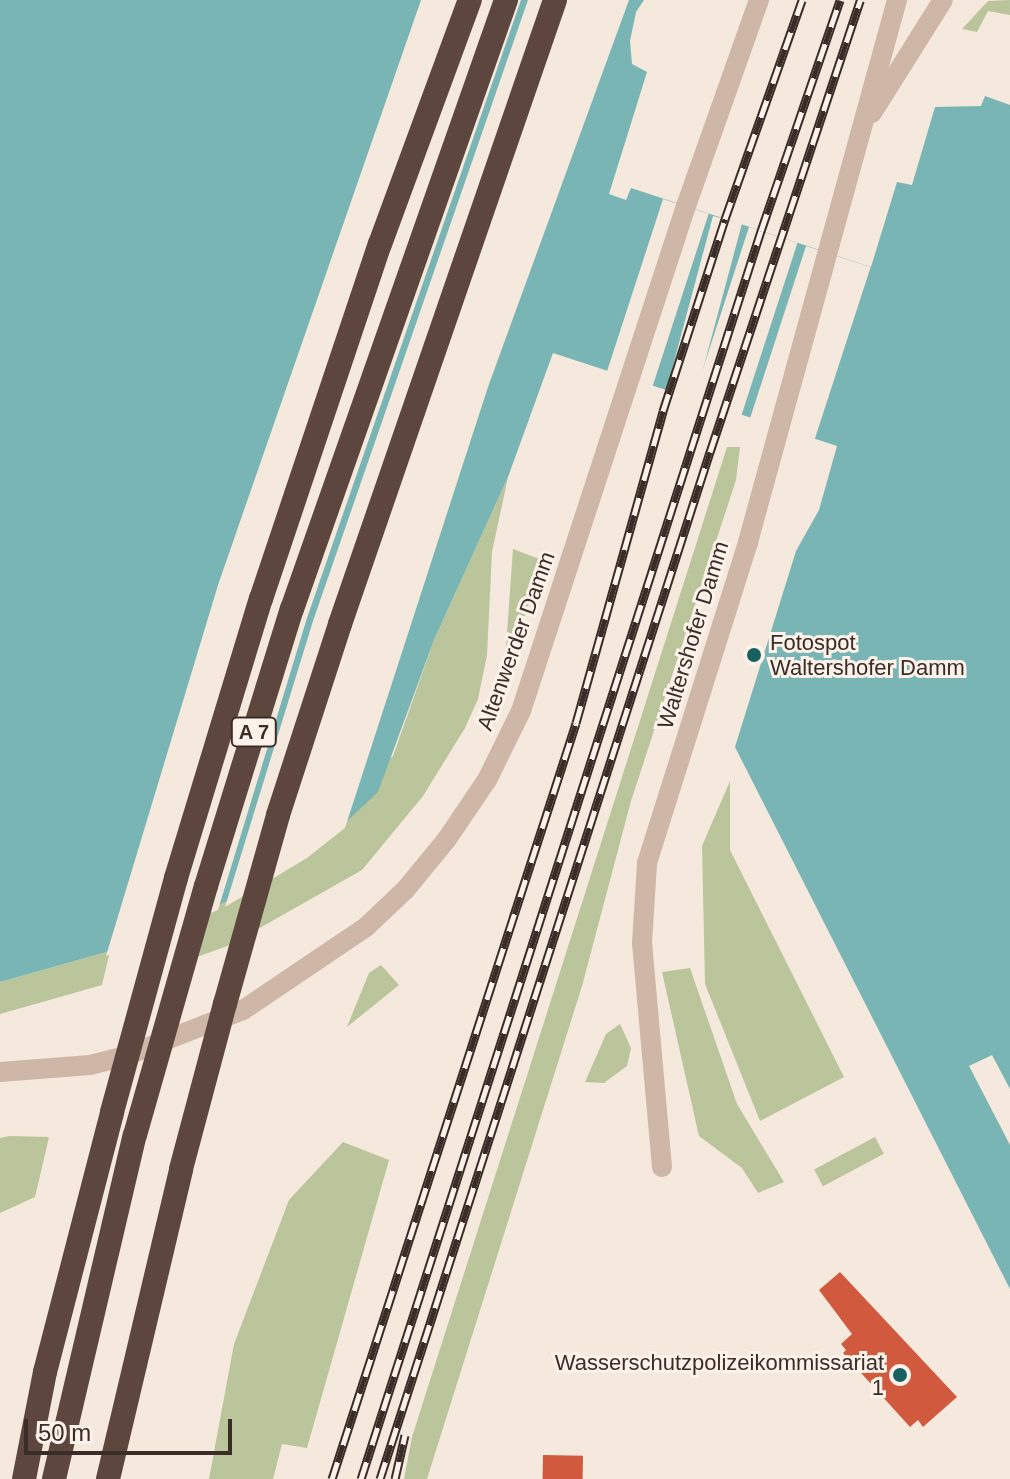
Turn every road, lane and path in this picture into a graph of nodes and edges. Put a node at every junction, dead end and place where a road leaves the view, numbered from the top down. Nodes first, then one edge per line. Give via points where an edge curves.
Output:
1 (470, 0) edge
2 (506, 0) edge
3 (555, 0) edge
4 (759, 0) edge
5 (897, 0) edge
6 (943, 0) edge
7 (864, 127) junction
8 (0, 1072) edge
9 (662, 1167) dead end
10 (24, 1479) edge
11 (54, 1479) edge
12 (108, 1479) edge

1 - 10 highway, A 7, bridge via 380,244 261,599 180,863 76,1249
2 - 11 highway, A 7, bridge via 292,609 206,886 135,1135
3 - 12 highway, A 7, bridge via 376,514 278,815 181,1169
4 - 8 street, Altenwerder Damm via 521,711 487,780 447,839 366,927 243,1010 90,1065
5 - 7 street, Waltershofer Damm
6 - 7 street, Waltershofer Damm
7 - 9 street, Waltershofer Damm via 774,449 647,863 642,943

